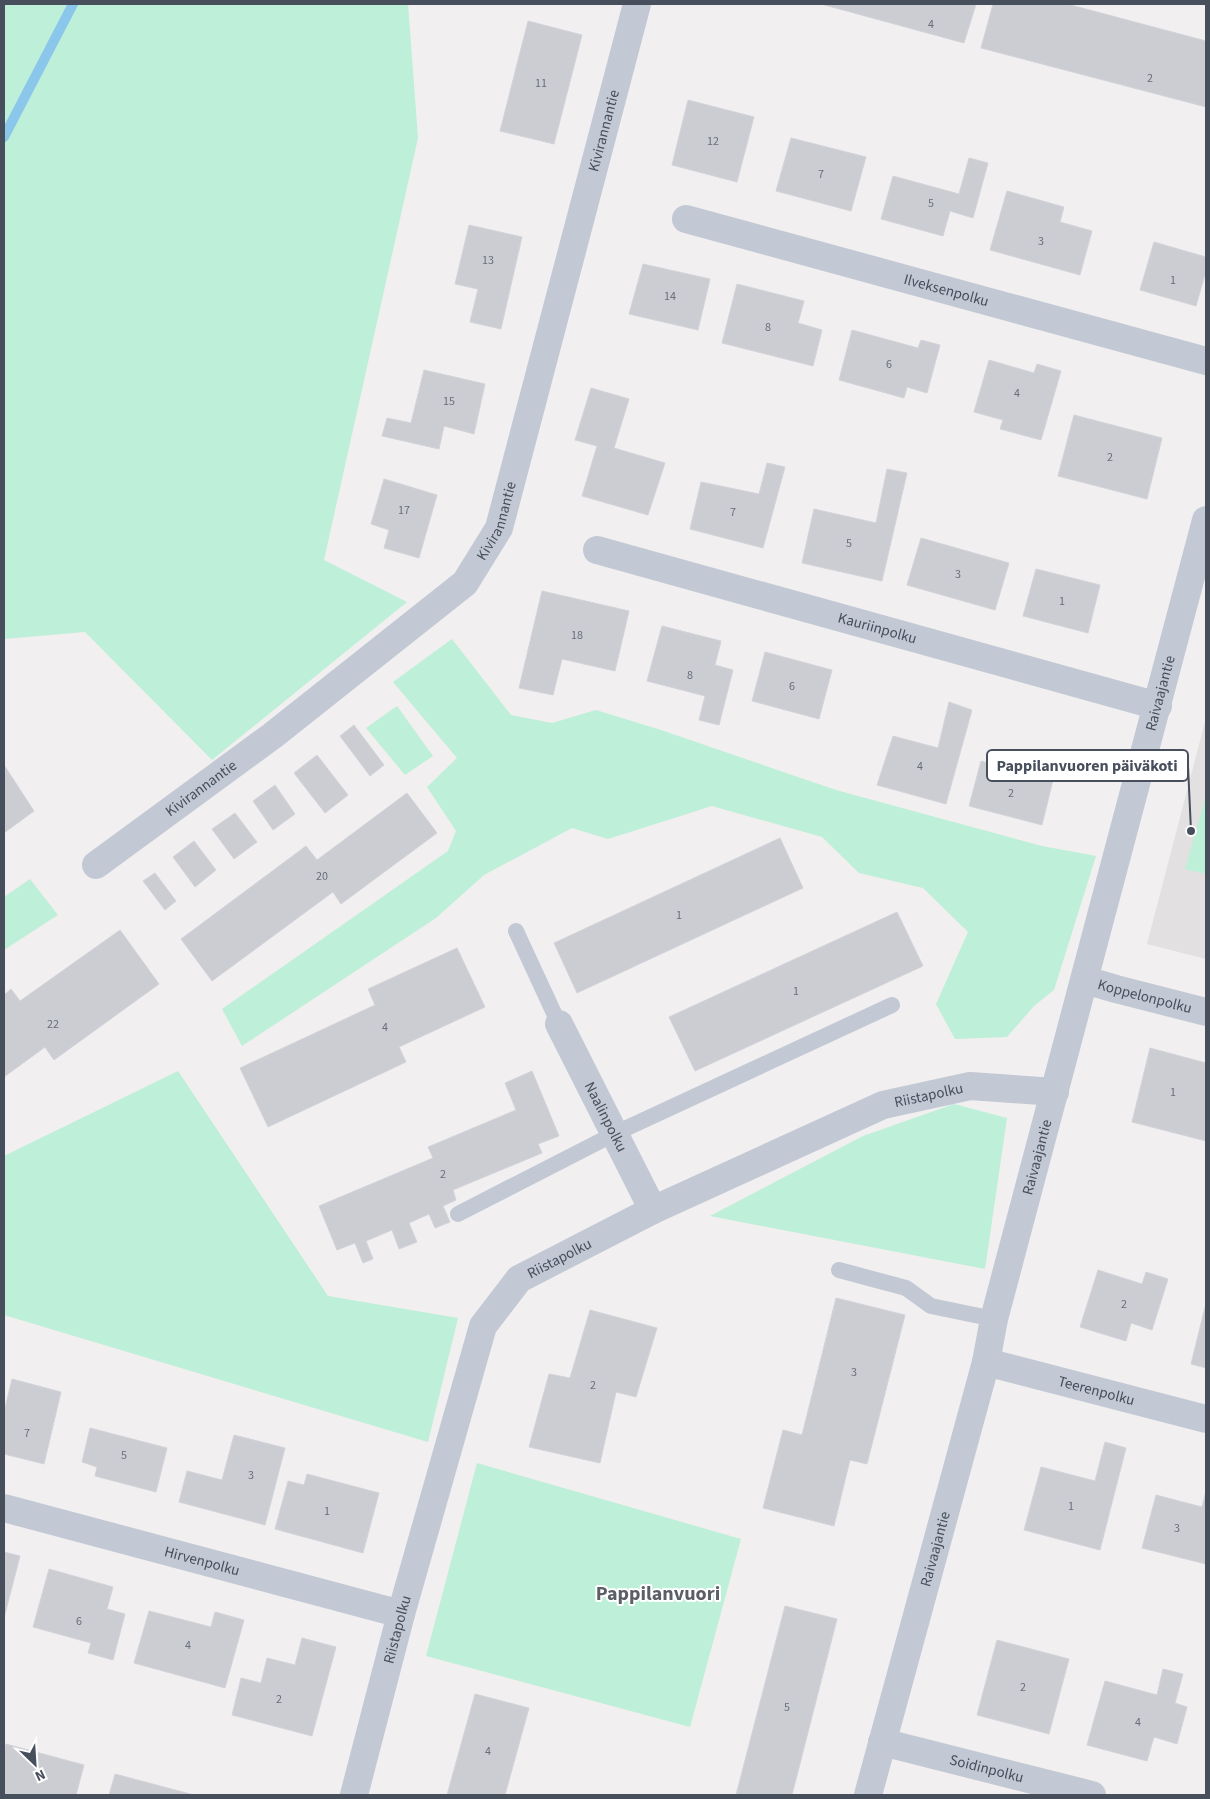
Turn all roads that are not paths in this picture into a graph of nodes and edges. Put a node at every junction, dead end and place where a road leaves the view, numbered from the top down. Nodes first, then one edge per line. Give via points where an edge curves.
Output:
1 (637, 4) edge
2 (686, 219) dead end
3 (1206, 361) edge
4 (1206, 520) edge
5 (597, 550) dead end
6 (1158, 706) junction
7 (96, 865) dead end
8 (516, 931) dead end
9 (1085, 980) junction
10 (892, 1005) dead end
11 (1206, 1012) edge
12 (559, 1024) joint
13 (1055, 1092) junction
14 (616, 1133) junction
15 (653, 1210) junction
16 (458, 1214) dead end
17 (839, 1270) dead end
18 (994, 1319) junction
19 (986, 1362) junction
20 (1206, 1419) edge
21 (4, 1508) edge
22 (401, 1614) junction
23 (882, 1742) junction
24 (354, 1795) edge
25 (868, 1795) edge
26 (1092, 1795) edge

1 - 7 street, Kivirannantie via 499,528 465,583 272,736
2 - 3 street, Ilveksenpolku
4 - 6 street, Raivaajantie
5 - 6 street, Kauriinpolku
6 - 9 street, Raivaajantie
8 - 12 lane
9 - 11 street, Koppelonpolku
9 - 13 street, Raivaajantie
10 - 14 lane
12 - 14 street, Naalinpolku
13 - 15 street, Riistapolku via 970,1086 883,1105
13 - 18 street, Raivaajantie
14 - 15 street, Naalinpolku
14 - 16 lane
15 - 22 street, Riistapolku via 518,1279 483,1326
17 - 18 lane via 906,1288 931,1306
18 - 19 street, Raivaajantie
19 - 20 street, Teerenpolku
19 - 23 street, Raivaajantie
21 - 22 street, Hirvenpolku
22 - 24 street, Riistapolku
23 - 25 street, Raivaajantie
23 - 26 street, Soidinpolku

